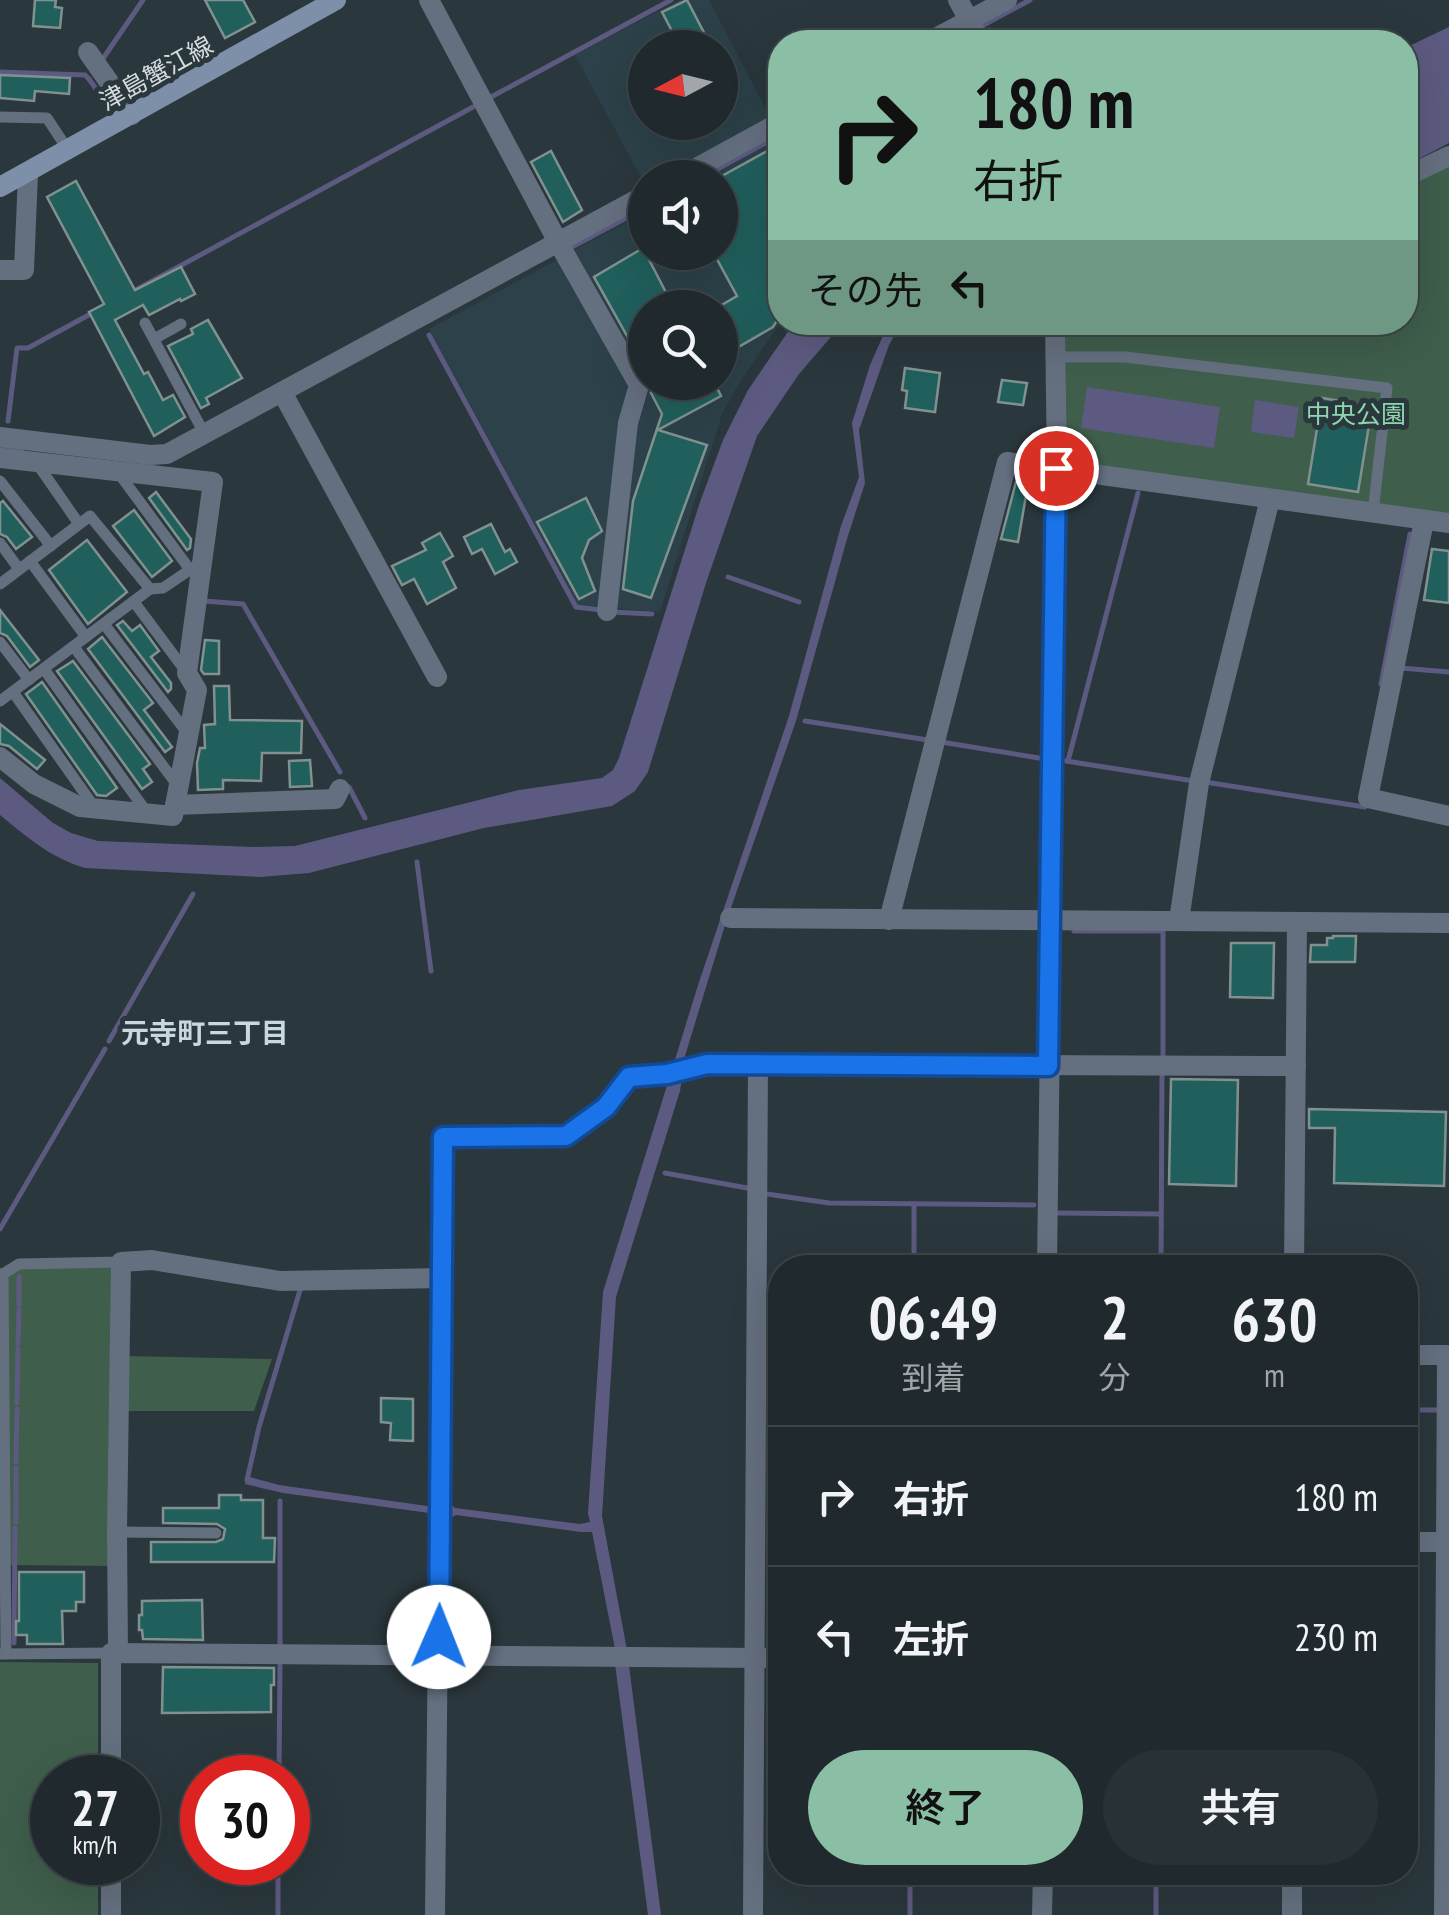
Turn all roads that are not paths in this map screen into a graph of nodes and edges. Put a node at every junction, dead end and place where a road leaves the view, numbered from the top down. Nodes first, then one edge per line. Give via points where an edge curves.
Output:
1 (336, 0) edge
2 (428, 0) edge
3 (958, 0) edge
4 (1007, 0) edge
5 (974, 30) edge
6 (979, 30) edge
7 (88, 52) dead end
8 (132, 115) junction
9 (0, 116) edge
10 (768, 129) edge
11 (68, 150) junction
12 (1449, 156) edge
13 (711, 160) edge
14 (1418, 171) edge
15 (28, 174) junction
16 (0, 187) edge
17 (628, 204) edge
18 (558, 242) junction
19 (0, 270) edge
20 (145, 323) dead end
21 (181, 324) dead end
22 (1054, 335) edge
23 (154, 339) junction
24 (1055, 357) junction
25 (282, 392) junction
26 (204, 433) junction
27 (0, 437) edge
28 (0, 458) edge
29 (36, 462) junction
30 (1056, 468) junction
31 (117, 471) junction
32 (0, 481) edge
33 (1270, 498) junction
34 (1373, 514) junction
35 (1424, 521) junction
36 (1449, 523) edge
37 (79, 524) junction
38 (0, 543) edge
39 (50, 546) junction
40 (197, 563) junction
41 (24, 565) junction
42 (0, 584) edge
43 (150, 589) junction
44 (134, 602) junction
45 (607, 611) dead end
46 (104, 624) junction
47 (86, 637) junction
48 (0, 642) edge
49 (74, 647) junction
50 (44, 669) junction
51 (187, 673) junction
52 (437, 677) dead end
53 (29, 680) junction
54 (13, 692) junction
55 (0, 701) edge
56 (188, 734) junction
57 (0, 756) edge
58 (340, 788) dead end
59 (176, 796) junction
60 (94, 808) junction
61 (148, 814) junction
62 (1449, 816) edge
63 (730, 918) dead end
64 (889, 920) junction
65 (1178, 921) junction
66 (1051, 922) junction
67 (1297, 922) junction
68 (1449, 922) edge
69 (758, 1064) junction
70 (1048, 1066) junction
71 (1296, 1066) junction
72 (1047, 1255) edge
73 (1294, 1255) edge
74 (122, 1262) junction
75 (442, 1278) junction
76 (1418, 1354) edge
77 (1448, 1355) edge
78 (2, 1504) edge
79 (117, 1532) junction
80 (216, 1533) dead end
81 (1418, 1542) edge
82 (1447, 1542) edge
83 (115, 1653) junction
84 (3, 1654) edge
85 (436, 1656) junction
86 (754, 1658) junction
87 (768, 1658) edge
88 (112, 1755) edge
89 (1447, 1856) edge
90 (111, 1885) edge
91 (1042, 1885) edge
92 (1292, 1885) edge
93 (111, 1915) edge
94 (435, 1915) edge
95 (754, 1915) edge
96 (1042, 1915) edge
97 (1292, 1915) edge
98 (1444, 1915) edge

1 - 8 main road, 津島蟹江線
2 - 18 street
3 - 5 street
4 - 6 street
7 - 8 street
8 - 11 main road, 津島蟹江線
9 - 11 lane via 48,118
10 - 13 street
11 - 15 main road, 津島蟹江線
12 - 14 street
15 - 16 main road, 津島蟹江線
15 - 19 street via 24,270
17 - 18 street
18 - 25 street
18 - 45 street via 639,385 628,424
20 - 23 lane
21 - 23 lane
22 - 24 street
23 - 26 lane
24 - 30 street
24 - 34 lane via 1125,357 1387,388
25 - 26 street
25 - 52 street
26 - 27 street via 166,454 150,455
28 - 29 street
29 - 31 street
29 - 37 lane
30 - 33 street
30 - 64 street via 1007,462
30 - 66 street
31 - 40 lane
31 - 40 street via 213,482
32 - 39 lane
33 - 34 street
33 - 65 street via 1199,783
34 - 35 street
35 - 36 street
35 - 62 street via 1368,798
37 - 39 lane
37 - 43 lane via 90,516
38 - 41 lane
39 - 41 lane
40 - 43 lane via 163,588
40 - 51 street
41 - 42 lane
41 - 47 lane
43 - 44 lane
44 - 46 lane
44 - 51 lane
46 - 47 lane
46 - 56 lane
47 - 49 lane
48 - 53 lane
49 - 50 lane
49 - 59 lane
50 - 53 lane
50 - 61 lane
51 - 56 street via 197,690
53 - 54 lane
54 - 55 lane
54 - 60 lane
56 - 59 street
57 - 60 street via 34,784
58 - 59 street via 335,798
59 - 61 street via 172,816
60 - 61 street
63 - 64 street
64 - 66 street
65 - 66 street
65 - 67 street
66 - 70 street
67 - 68 street
67 - 71 street
69 - 70 street
69 - 75 street via 707,1064 629,1077 606,1107 566,1136 443,1137
69 - 86 street
70 - 71 street
70 - 72 street
71 - 73 street
74 - 75 street via 152,1260 280,1281
74 - 78 lane via 19,1264 2,1274
74 - 79 street
75 - 85 street
76 - 77 street
77 - 82 street
78 - 84 lane
79 - 80 lane
79 - 83 street
81 - 82 street
82 - 89 street
83 - 84 lane
83 - 85 street
83 - 88 street
85 - 86 street
85 - 94 street
86 - 87 street
86 - 95 street
89 - 98 street
90 - 93 street
91 - 96 street
92 - 97 street

